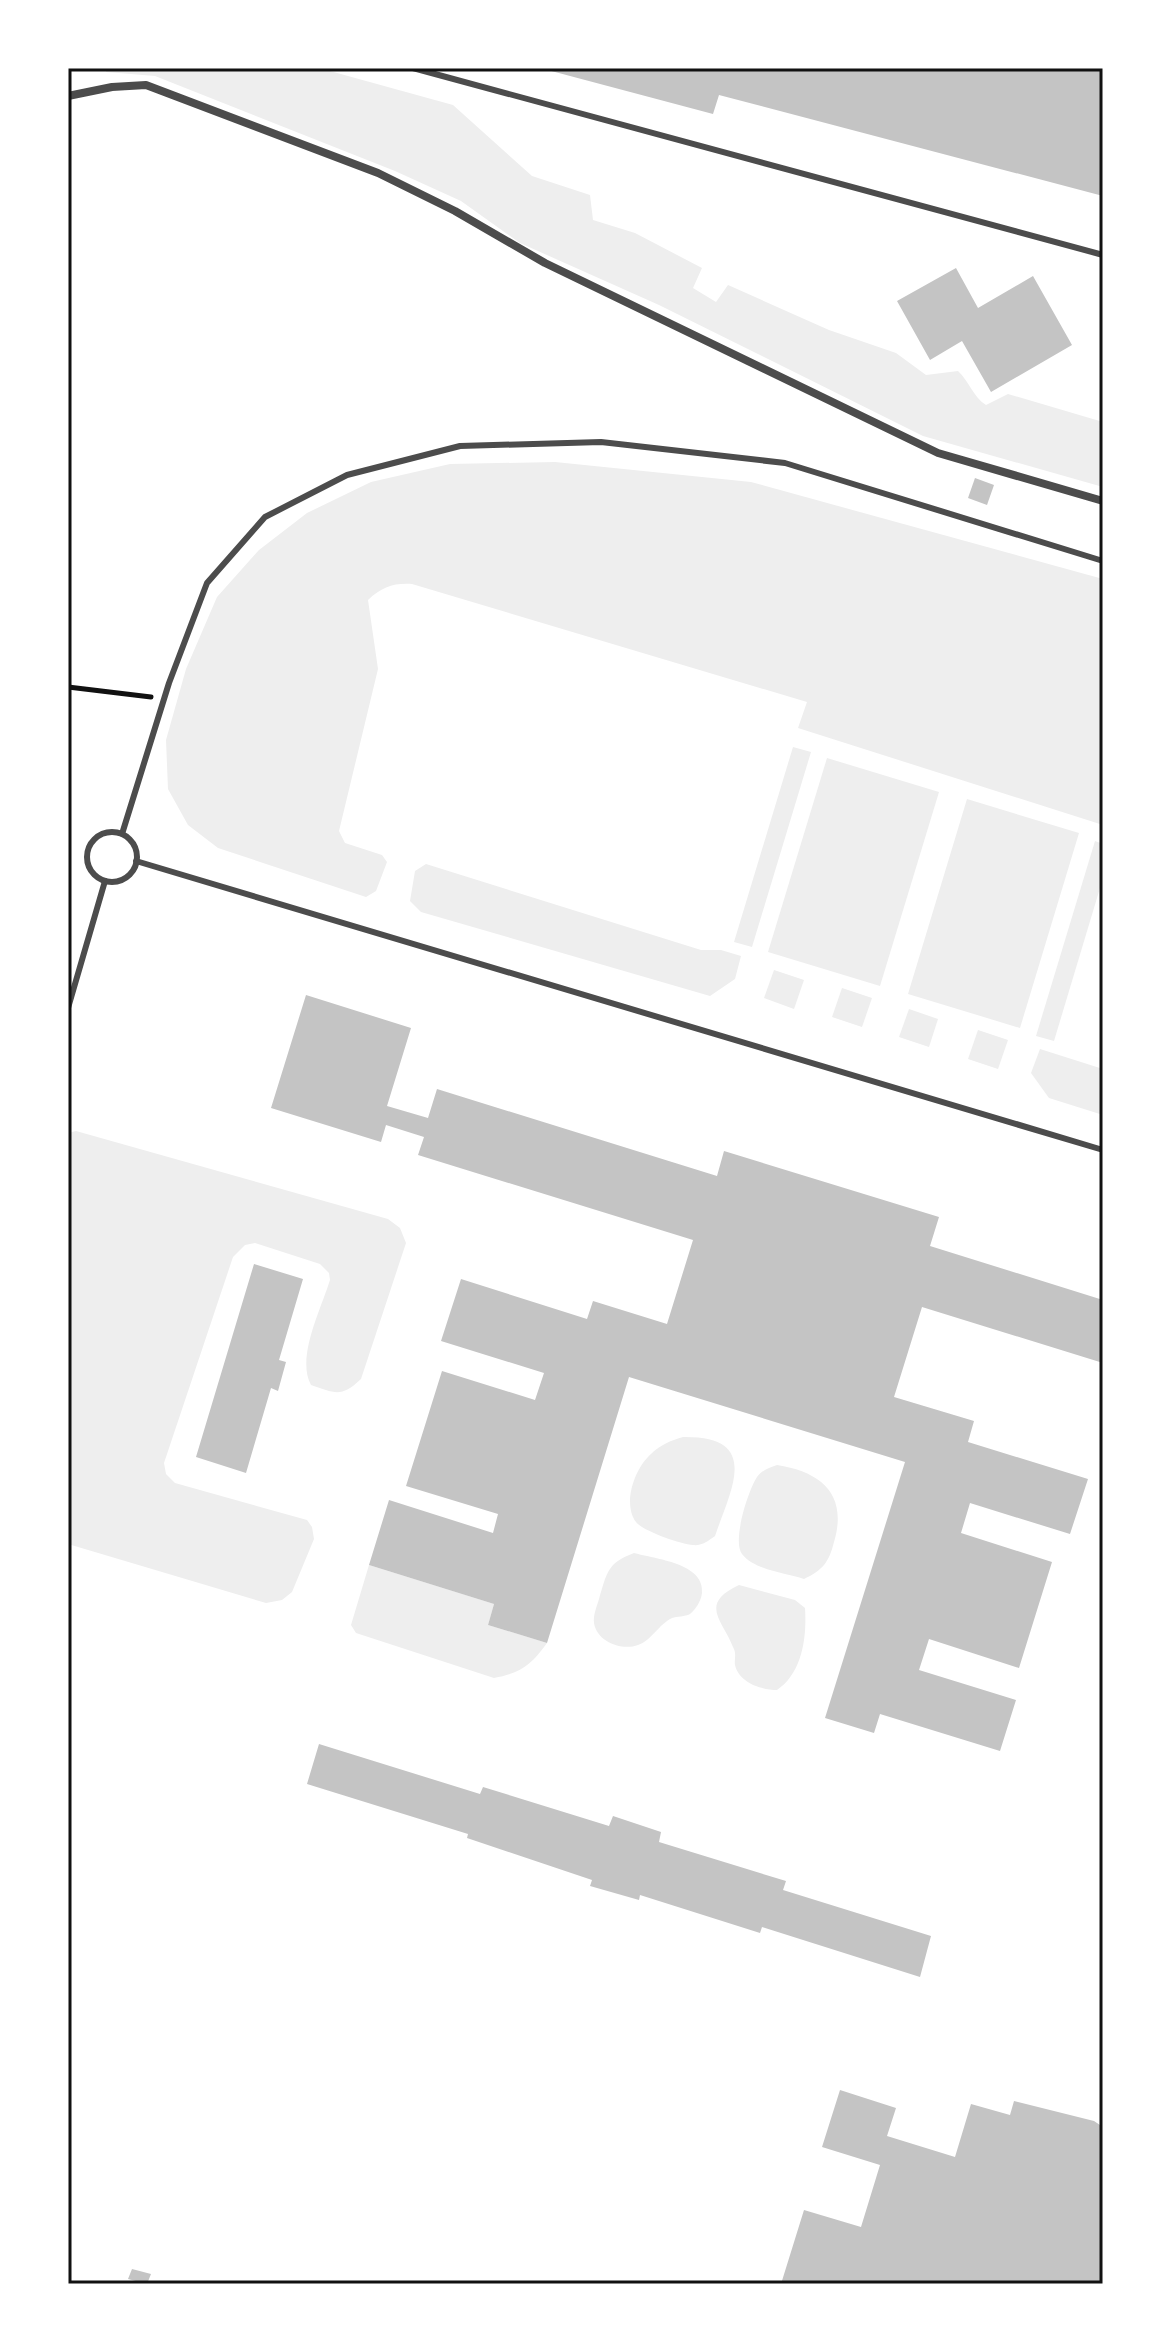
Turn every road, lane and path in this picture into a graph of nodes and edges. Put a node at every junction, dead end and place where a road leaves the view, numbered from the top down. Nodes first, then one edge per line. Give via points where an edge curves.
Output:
1 (413, 68) edge
2 (68, 96) edge
3 (1103, 255) edge
4 (1103, 501) edge
5 (1103, 561) edge
6 (68, 687) edge
7 (164, 699) junction
8 (122, 834) junction
9 (136, 861) junction
10 (105, 881) junction
11 (68, 1008) edge
12 (1103, 1150) edge

1 - 3 lane
2 - 4 street via 146,85 378,173 545,263 938,453
5 - 7 lane via 785,463 601,442 460,446 347,475 265,517 207,583
6 - 7 path
7 - 8 lane
8 - 9 lane via 134,845
8 - 10 lane via 97,836 88,849 91,872
9 - 10 lane via 128,876
9 - 12 lane
10 - 11 lane

